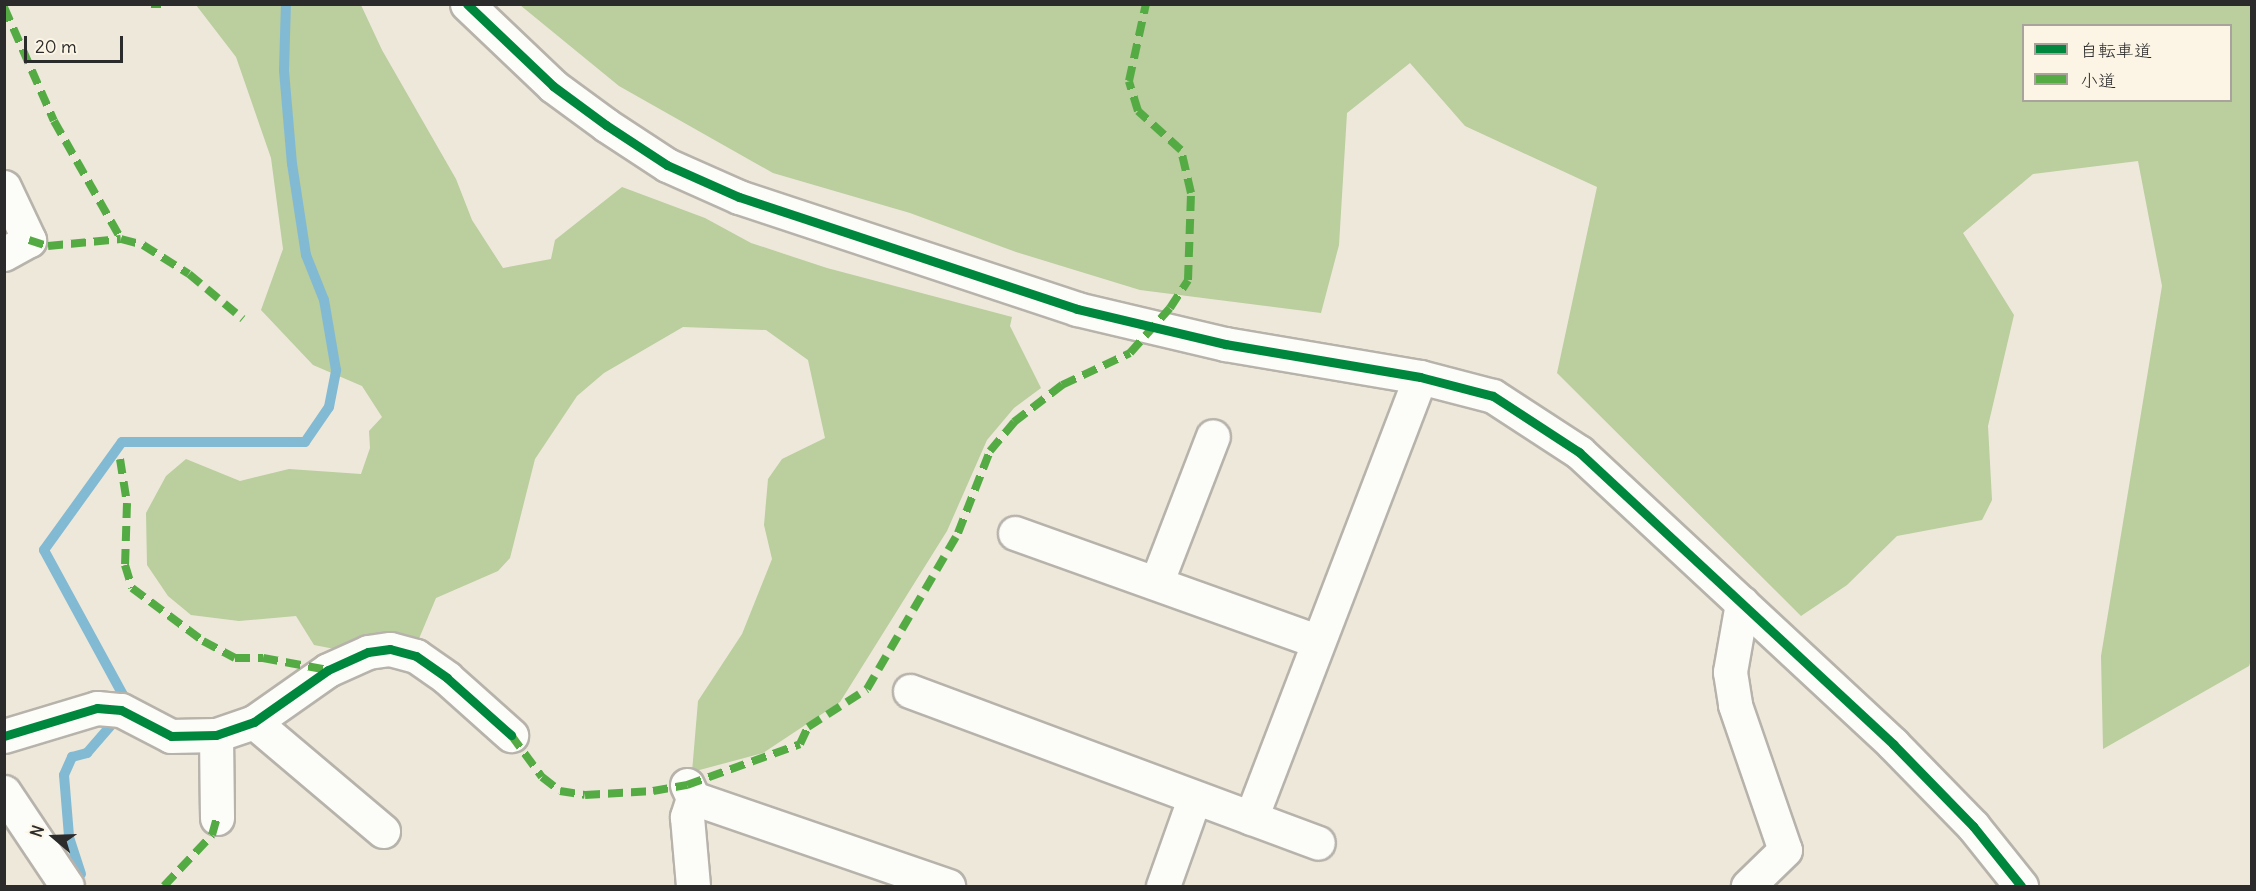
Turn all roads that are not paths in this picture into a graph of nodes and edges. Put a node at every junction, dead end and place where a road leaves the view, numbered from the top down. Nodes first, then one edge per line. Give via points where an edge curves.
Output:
1 (467, 4) edge
2 (4, 187) edge
3 (4, 254) edge
4 (1420, 377) junction
5 (1213, 436) dead end
6 (1015, 533) dead end
7 (1158, 581) junction
8 (1742, 603) junction
9 (1317, 641) junction
10 (910, 691) dead end
11 (254, 722) junction
12 (216, 735) junction
13 (511, 735) dead end
14 (4, 736) edge
15 (4, 792) edge
16 (1194, 799) junction
17 (217, 818) dead end
18 (1251, 818) junction
19 (383, 831) dead end
20 (1318, 843) dead end
21 (67, 886) edge
22 (693, 886) edge
23 (948, 886) edge
24 (1163, 886) edge
25 (1748, 886) edge
26 (2021, 886) edge

1 - 4 street via 553,86 606,125 667,165 739,197 1077,309 1225,344
2 - 3 street via 29,240
4 - 8 street via 1492,396 1579,452
4 - 9 street
5 - 7 street
6 - 7 street
7 - 9 street
8 - 25 street via 1730,672 1735,705 1785,850
8 - 26 street via 1893,744 1973,826
9 - 18 street
10 - 16 street
11 - 12 street
11 - 13 street via 328,670 368,652 390,649 416,656 432,667
11 - 19 street
12 - 14 street via 171,736 121,710 97,708
12 - 17 street
15 - 21 street
16 - 18 street
16 - 24 street
18 - 20 street
22 - 23 street via 687,817 690,791

